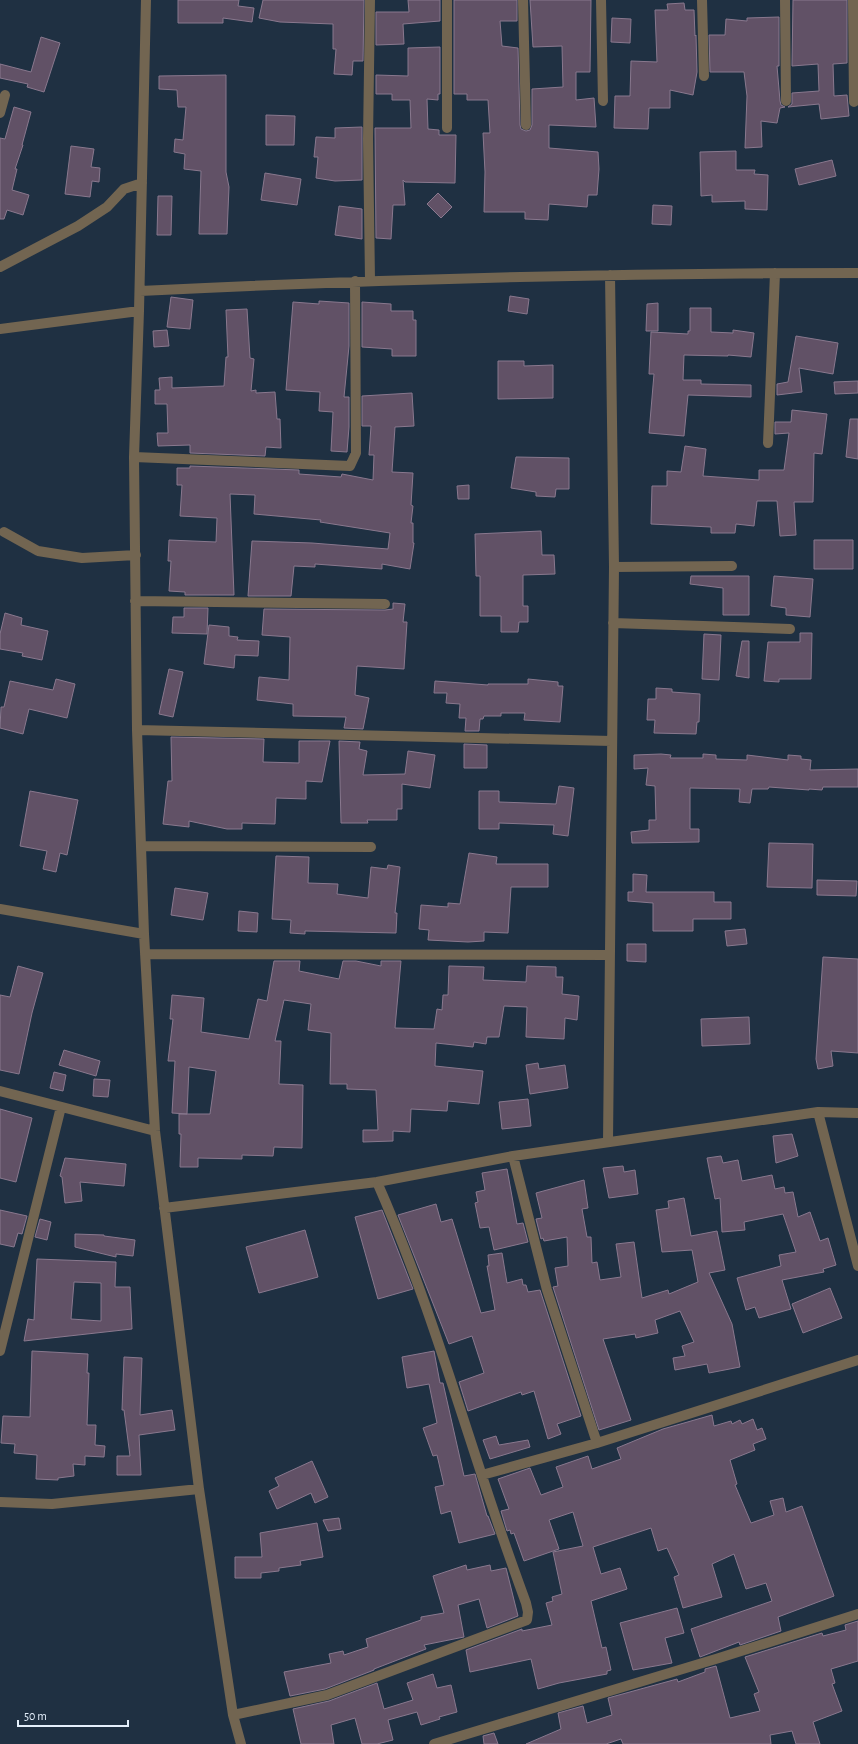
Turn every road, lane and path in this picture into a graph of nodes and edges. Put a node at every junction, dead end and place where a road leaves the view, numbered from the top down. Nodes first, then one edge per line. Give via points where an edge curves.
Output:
1 (146, 0) edge
2 (370, 0) edge
3 (447, 0) edge
4 (523, 0) edge
5 (601, 0) edge
6 (702, 0) edge
7 (784, 0) edge
8 (853, 0) edge
9 (704, 76) dead end
10 (5, 95) dead end
11 (603, 101) dead end
12 (786, 101) dead end
13 (854, 102) dead end
14 (0, 113) edge
15 (526, 125) dead end
16 (447, 128) dead end
17 (142, 183) junction
18 (0, 267) edge
19 (774, 273) junction
20 (858, 273) edge
21 (610, 275) junction
22 (370, 280) junction
23 (355, 281) junction
24 (140, 291) junction
25 (139, 311) junction
26 (0, 329) edge
27 (768, 442) dead end
28 (134, 457) junction
29 (4, 532) dead end
30 (136, 555) junction
31 (732, 566) dead end
32 (614, 567) junction
33 (135, 601) junction
34 (385, 604) dead end
35 (613, 623) junction
36 (790, 629) dead end
37 (137, 730) junction
38 (612, 740) junction
39 (141, 846) junction
40 (371, 847) dead end
41 (0, 909) edge
42 (144, 934) junction
43 (145, 954) junction
44 (609, 955) junction
45 (0, 1091) edge
46 (61, 1107) junction
47 (818, 1112) junction
48 (858, 1113) edge
49 (155, 1131) junction
50 (608, 1142) junction
51 (513, 1156) junction
52 (377, 1182) junction
53 (164, 1208) junction
54 (858, 1266) edge
55 (0, 1351) edge
56 (858, 1360) edge
57 (597, 1443) junction
58 (482, 1475) junction
59 (199, 1489) junction
60 (0, 1502) edge
61 (858, 1614) edge
62 (233, 1715) junction
63 (241, 1744) edge
64 (434, 1744) edge

1 - 17 street
2 - 22 street
3 - 16 street
4 - 15 street
5 - 11 street
6 - 9 street
7 - 12 street
8 - 13 street
10 - 14 street
17 - 18 street via 124,189 107,207 78,226
17 - 24 street
19 - 20 street
19 - 21 street
19 - 27 street
21 - 22 street
21 - 32 street
22 - 23 street
23 - 24 street
23 - 28 street via 356,453 350,466
24 - 25 street
25 - 26 street
25 - 28 street
28 - 30 street
29 - 30 street via 38,551 82,558
30 - 33 street
31 - 32 street
32 - 35 street
33 - 34 street
33 - 37 street
35 - 36 street
35 - 38 street
37 - 38 street
37 - 39 street
38 - 44 street
39 - 40 street
39 - 42 street
41 - 42 street
42 - 43 street
43 - 44 street
43 - 49 street
44 - 50 street
45 - 46 street
46 - 49 street
46 - 55 street
47 - 48 street
47 - 50 street
47 - 54 street
49 - 53 street
50 - 51 street
51 - 52 street
51 - 57 street via 547,1290
52 - 53 street
52 - 58 street via 408,1257 445,1360
53 - 59 street
56 - 57 street
57 - 58 street
58 - 62 street via 526,1603 527,1620 327,1695
59 - 60 street via 52,1504
59 - 62 street
61 - 64 street
62 - 63 street

